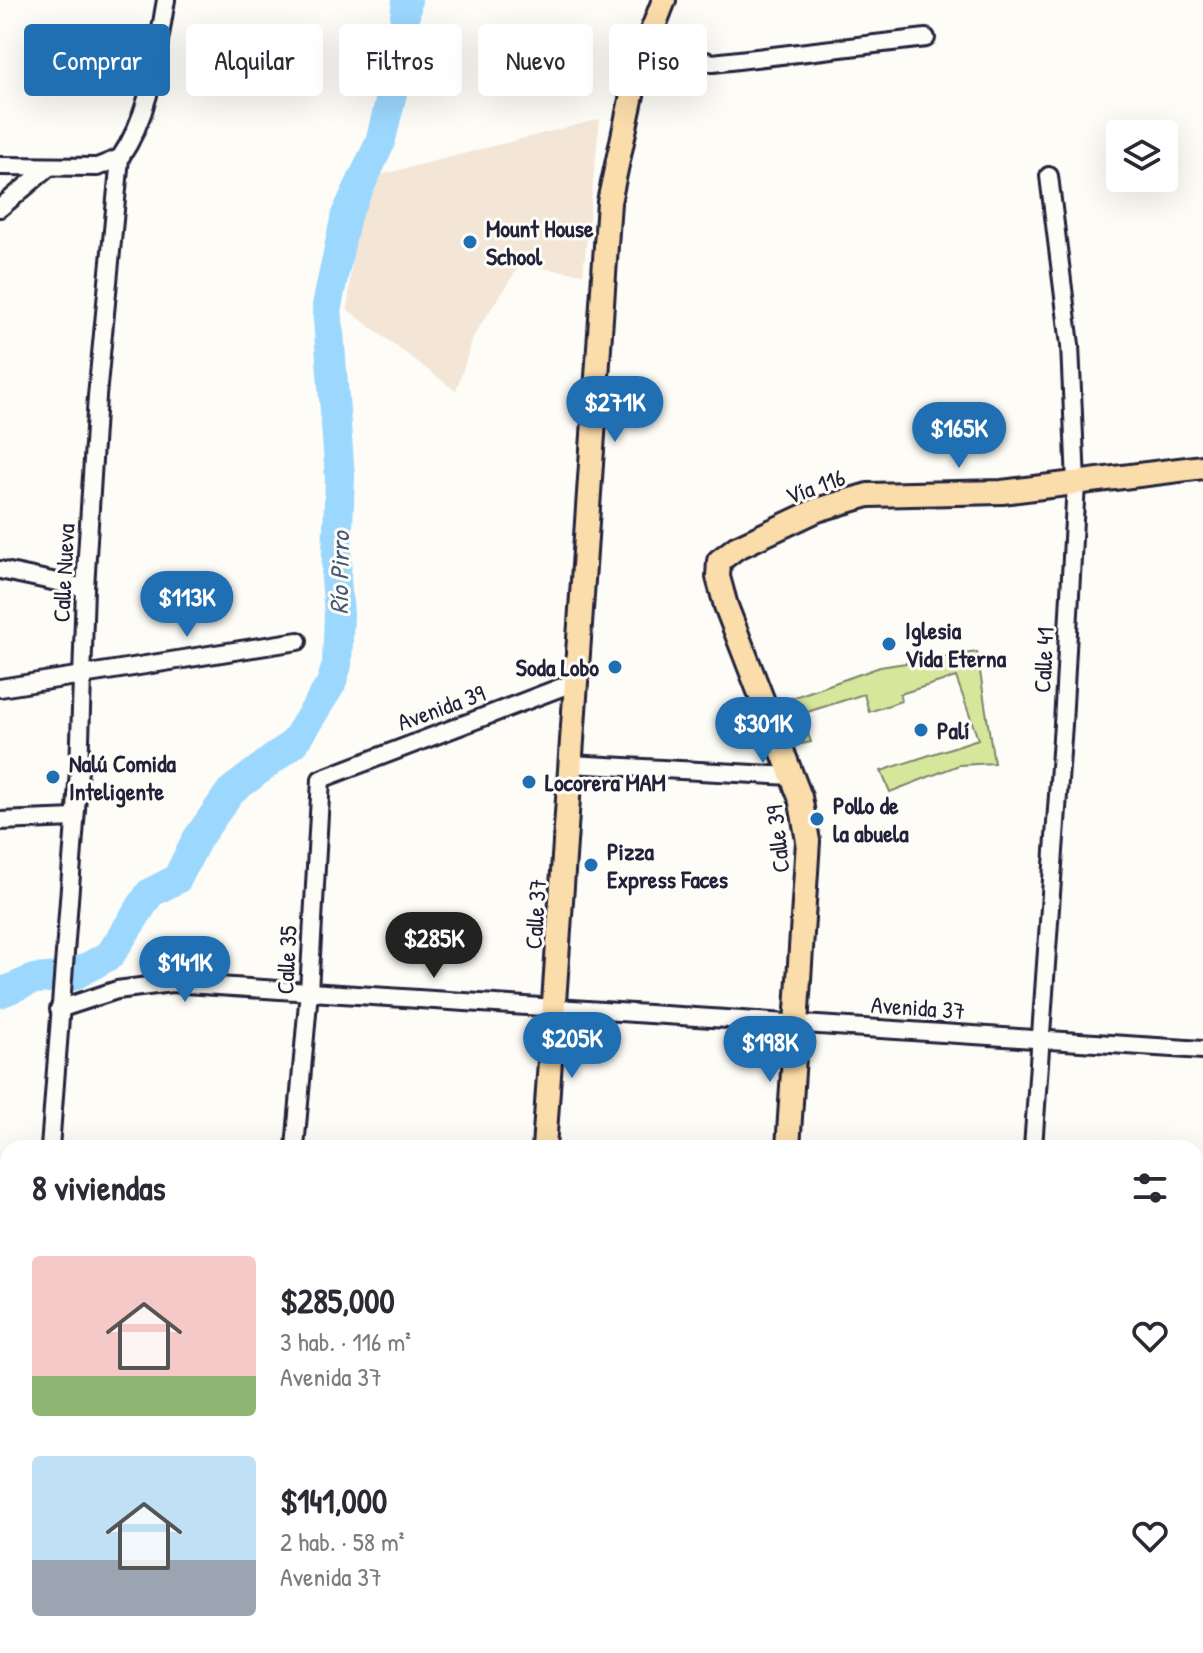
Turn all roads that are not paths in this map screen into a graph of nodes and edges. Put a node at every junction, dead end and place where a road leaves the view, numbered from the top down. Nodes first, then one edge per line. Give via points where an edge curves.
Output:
1 (166, 0) edge
2 (664, 0) edge
3 (654, 24) edge
4 (926, 38) dead end
5 (707, 61) edge
6 (630, 96) edge
7 (120, 158) junction
8 (0, 166) edge
9 (49, 167) junction
10 (1049, 176) dead end
11 (0, 208) edge
12 (1203, 467) edge
13 (1076, 483) junction
14 (736, 548) joint
15 (0, 570) edge
16 (85, 588) junction
17 (298, 641) dead end
18 (82, 676) junction
19 (575, 682) junction
20 (0, 688) edge
21 (570, 764) junction
22 (323, 776) joint
23 (792, 776) junction
24 (75, 818) junction
25 (0, 821) edge
26 (309, 991) junction
27 (59, 1009) junction
28 (555, 1009) junction
29 (799, 1024) junction
30 (1041, 1039) junction
31 (1203, 1050) edge
32 (51, 1140) edge
33 (296, 1140) edge
34 (545, 1140) edge
35 (789, 1140) edge
36 (1034, 1140) edge

1 - 7 street via 149,95 135,136
2 - 3 main road, Calle 37
4 - 5 street
6 - 19 main road, Calle 37 via 609,202
7 - 9 street via 97,167
7 - 16 street, Calle Nueva
8 - 9 street
9 - 11 street
10 - 13 street, Calle 41 via 1070,345
12 - 13 main road, Vía 116
13 - 14 main road, Vía 116 via 1002,492 868,495 817,510
13 - 30 street, Calle 41
14 - 23 main road, Calle 39 via 719,561 718,577
15 - 16 street
16 - 18 street, Calle Nueva
17 - 18 street
18 - 20 street
18 - 24 street, Calle Nueva
19 - 21 main road, Calle 37
19 - 22 street, Avenida 39
21 - 23 street
21 - 28 main road, Calle 37
22 - 26 street, Calle 35
23 - 29 main road, Calle 39 via 808,841
24 - 25 street
24 - 27 street, Calle Nueva
26 - 27 street, Avenida 37 via 148,984
26 - 28 street, Avenida 37
26 - 33 street, Calle 35
27 - 32 street, Calle Nueva
28 - 29 street, Avenida 37
28 - 34 main road, Calle 37
29 - 30 street, Avenida 37
29 - 35 main road, Calle 39
30 - 31 street, Avenida 37
30 - 36 street, Calle 41

